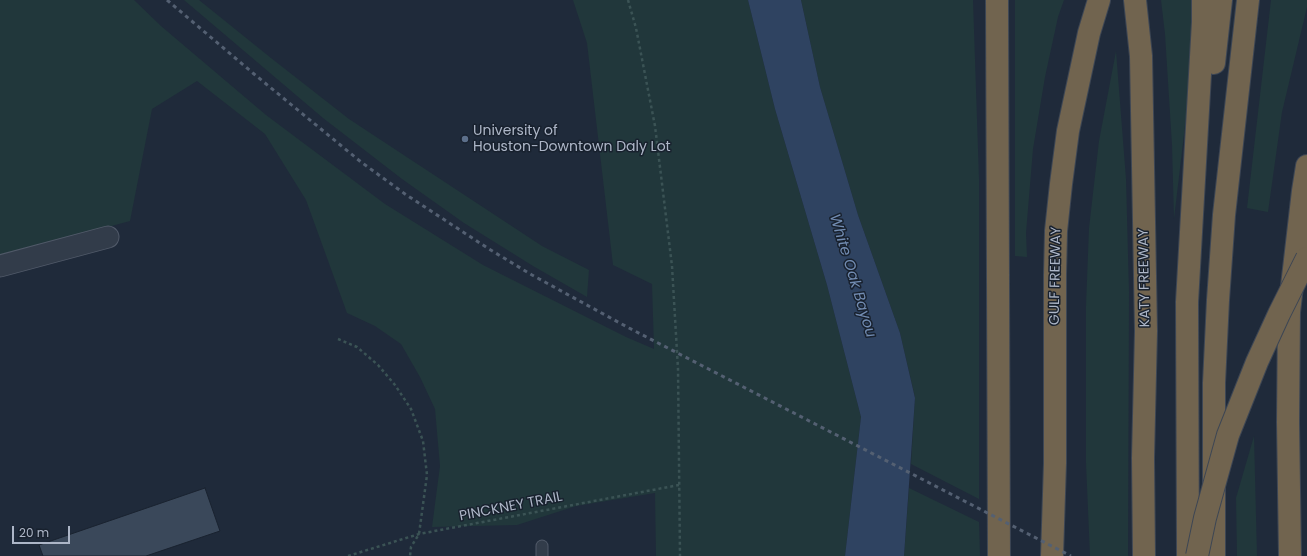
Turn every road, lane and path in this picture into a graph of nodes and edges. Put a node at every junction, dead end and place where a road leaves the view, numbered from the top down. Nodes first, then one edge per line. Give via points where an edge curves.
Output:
1 (628, 0) edge
2 (997, 0) edge
3 (1098, 0) edge
4 (1135, 0) edge
5 (1203, 0) edge
6 (1221, 0) edge
7 (1248, 0) edge
8 (1307, 166) edge
9 (108, 237) dead end
10 (1190, 237) junction
11 (1307, 258) edge
12 (0, 266) edge
13 (338, 339) dead end
14 (1055, 462) junction
15 (679, 485) junction
16 (419, 534) junction
17 (1291, 550) edge
18 (348, 556) edge
19 (410, 556) edge
20 (680, 556) edge
21 (999, 556) edge
22 (1052, 556) edge
23 (1064, 556) edge
24 (1144, 556) edge
25 (1188, 556) edge
26 (1197, 556) edge
27 (1214, 556) edge

1 - 15 path via 655,126 672,266 678,369
2 - 21 highway
3 - 14 highway, GULF FREEWAY via 1088,33 1068,131 1056,231
4 - 24 highway, KATY FREEWAY via 1141,56 1146,323
5 - 10 highway
6 - 10 highway
7 - 27 highway via 1224,215 1218,300 1214,383
8 - 17 highway via 1289,312
9 - 12 street
10 - 25 highway via 1187,302
11 - 26 highway, bridge via 1257,362 1228,435
13 - 16 path via 357,347 378,365 411,409 422,441 427,474
14 - 22 highway, GULF FREEWAY
14 - 23 highway
15 - 16 path, PINCKNEY TRAIL
15 - 20 path
16 - 18 path, PINCKNEY TRAIL
16 - 19 path via 411,547

